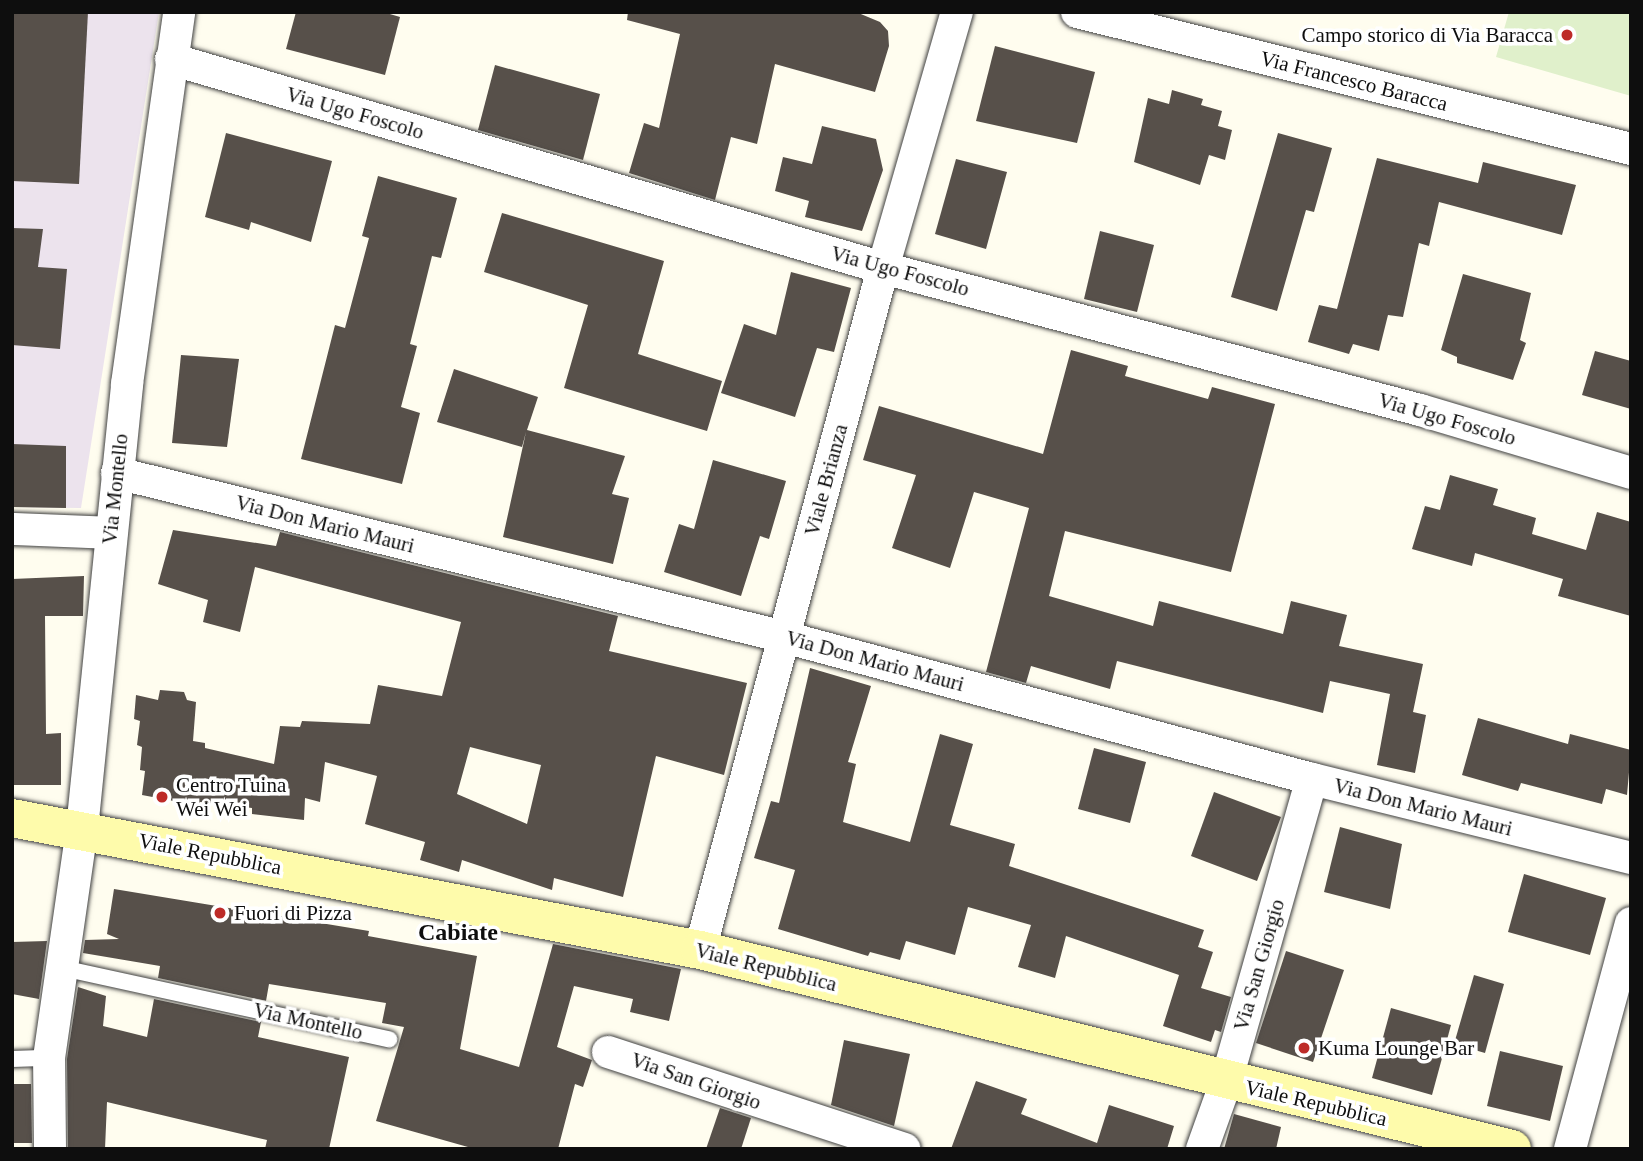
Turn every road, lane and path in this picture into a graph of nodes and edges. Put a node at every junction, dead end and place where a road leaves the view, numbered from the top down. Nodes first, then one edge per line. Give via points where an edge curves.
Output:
1 (179, 12) edge
2 (957, 12) edge
3 (1077, 12) edge
4 (172, 59) junction
5 (1631, 149) edge
6 (883, 268) junction
7 (117, 473) junction
8 (1631, 473) edge
9 (12, 529) edge
10 (110, 533) junction
11 (784, 637) junction
12 (1312, 779) junction
13 (12, 818) edge
14 (82, 830) junction
15 (1631, 858) edge
16 (1631, 923) edge
17 (700, 950) junction
18 (62, 968) junction
19 (390, 1039) dead end
20 (608, 1052) dead end
21 (49, 1058) junction
22 (12, 1059) edge
23 (1226, 1082) junction
24 (50, 1149) edge
25 (905, 1149) edge
26 (1202, 1149) edge
27 (1512, 1149) edge
28 (1570, 1149) edge

1 - 4 street, Via Montello
2 - 6 street, Viale Brianza
3 - 5 street, Via Francesco Baracca
4 - 6 street, Via Ugo Foscolo
4 - 7 street, Via Montello
6 - 8 street, Via Ugo Foscolo via 1420,410
6 - 11 street, Viale Brianza
7 - 10 street, Via Montello
7 - 11 street, Via Don Mario Mauri
9 - 10 street
10 - 14 street, Via Montello
11 - 12 street, Via Don Mario Mauri
11 - 17 street, Viale Brianza
12 - 15 street, Via Don Mario Mauri
12 - 23 street, Via San Giorgio
13 - 14 street, Viale Repubblica
14 - 17 street, Viale Repubblica
14 - 18 street, Via Montello
16 - 28 street
17 - 23 street, Viale Repubblica
18 - 19 lane, Via Montello
18 - 21 street, Via Montello
20 - 25 street, Via San Giorgio
21 - 22 lane
21 - 24 street, Via Montello
23 - 26 street, Via San Giorgio
23 - 27 street, Viale Repubblica

